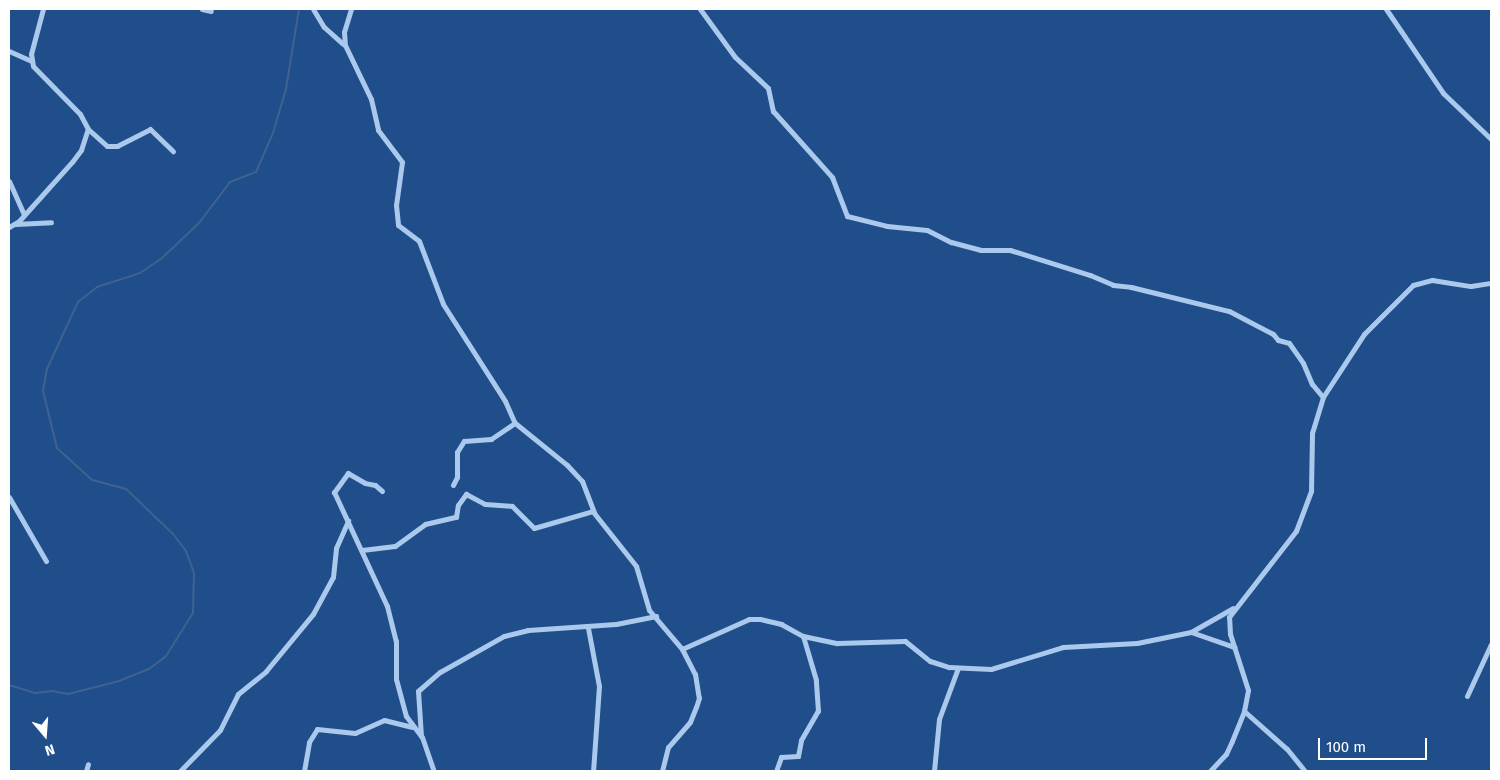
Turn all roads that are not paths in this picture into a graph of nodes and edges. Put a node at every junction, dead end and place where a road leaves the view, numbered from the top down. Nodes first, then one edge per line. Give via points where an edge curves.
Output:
1 (43, 9) edge
2 (202, 9) edge
3 (313, 9) edge
4 (351, 9) edge
5 (700, 9) edge
6 (1386, 9) edge
7 (211, 11) dead end
8 (345, 45) junction
9 (9, 51) edge
10 (31, 61) junction
11 (88, 129) junction
12 (1491, 139) edge
13 (174, 151) dead end
14 (9, 181) edge
15 (24, 215) junction
16 (51, 222) dead end
17 (16, 224) junction
18 (9, 228) edge
19 (1491, 283) edge
20 (1323, 397) junction
21 (515, 423) junction
22 (453, 485) dead end
23 (382, 491) dead end
24 (9, 497) edge
25 (593, 511) junction
26 (348, 521) junction
27 (362, 550) junction
28 (46, 561) dead end
29 (1234, 607) junction
30 (656, 616) junction
31 (588, 628) junction
32 (1192, 632) junction
33 (803, 636) junction
34 (1491, 644) edge
35 (1234, 647) junction
36 (682, 649) junction
37 (958, 668) junction
38 (1467, 696) dead end
39 (1244, 711) junction
40 (412, 727) junction
41 (422, 737) junction
42 (88, 764) dead end
43 (86, 771) edge
44 (180, 771) edge
45 (304, 771) edge
46 (434, 771) edge
47 (593, 771) edge
48 (662, 771) edge
49 (776, 771) edge
50 (934, 771) edge
51 (1210, 771) edge
52 (1305, 771) edge

1 - 10 street
2 - 7 street
3 - 8 street via 324,27
4 - 8 street via 344,32
5 - 20 street via 735,57 768,88 773,111 832,177 847,216 887,226 927,230 951,242 981,250 1010,250 1090,275 1113,286 1131,287 1229,311 1273,334 1278,340 1289,343
6 - 12 street via 1443,93
8 - 21 street via 371,98 378,130 402,162 396,206 398,225 419,241 443,304 505,401
9 - 10 street
10 - 11 street via 41,78 80,114
11 - 13 street via 107,146 150,129
11 - 15 street via 81,150
14 - 15 street
15 - 17 street
16 - 17 street
17 - 18 street
19 - 20 street via 1476,286 1432,280 1413,285 1364,334
20 - 29 street via 1312,433 1311,491 1296,531 1270,568
21 - 22 street via 491,439 464,441 457,452 457,476
21 - 25 street via 577,476
23 - 26 street via 375,484 365,483 348,473 334,492
24 - 28 street
25 - 27 street via 534,528 512,506 485,504 466,494 458,505 456,517 425,524 394,546
25 - 30 street via 636,566 649,610
26 - 27 street
26 - 44 street via 336,548 333,577 313,614 266,672 238,694 220,730
27 - 40 street via 387,606 396,641 396,679
29 - 32 street
29 - 35 street via 1228,624
30 - 31 street
30 - 36 street
31 - 41 street via 528,630 504,636 440,672 418,691
31 - 47 street via 599,686
32 - 35 street
32 - 37 street via 1137,643 1062,647 991,669
33 - 36 street via 781,624 749,619
33 - 37 street via 855,644 904,641 930,662
33 - 49 street via 816,680 818,711 801,740 798,756 781,757
34 - 38 street
35 - 39 street via 1248,690
36 - 48 street via 695,674 699,698 690,722 668,747
37 - 50 street via 939,719
39 - 51 street via 1226,754
39 - 52 street via 1287,749
40 - 41 street
40 - 45 street via 384,720 355,733 317,729 310,742
41 - 46 street
42 - 43 street

